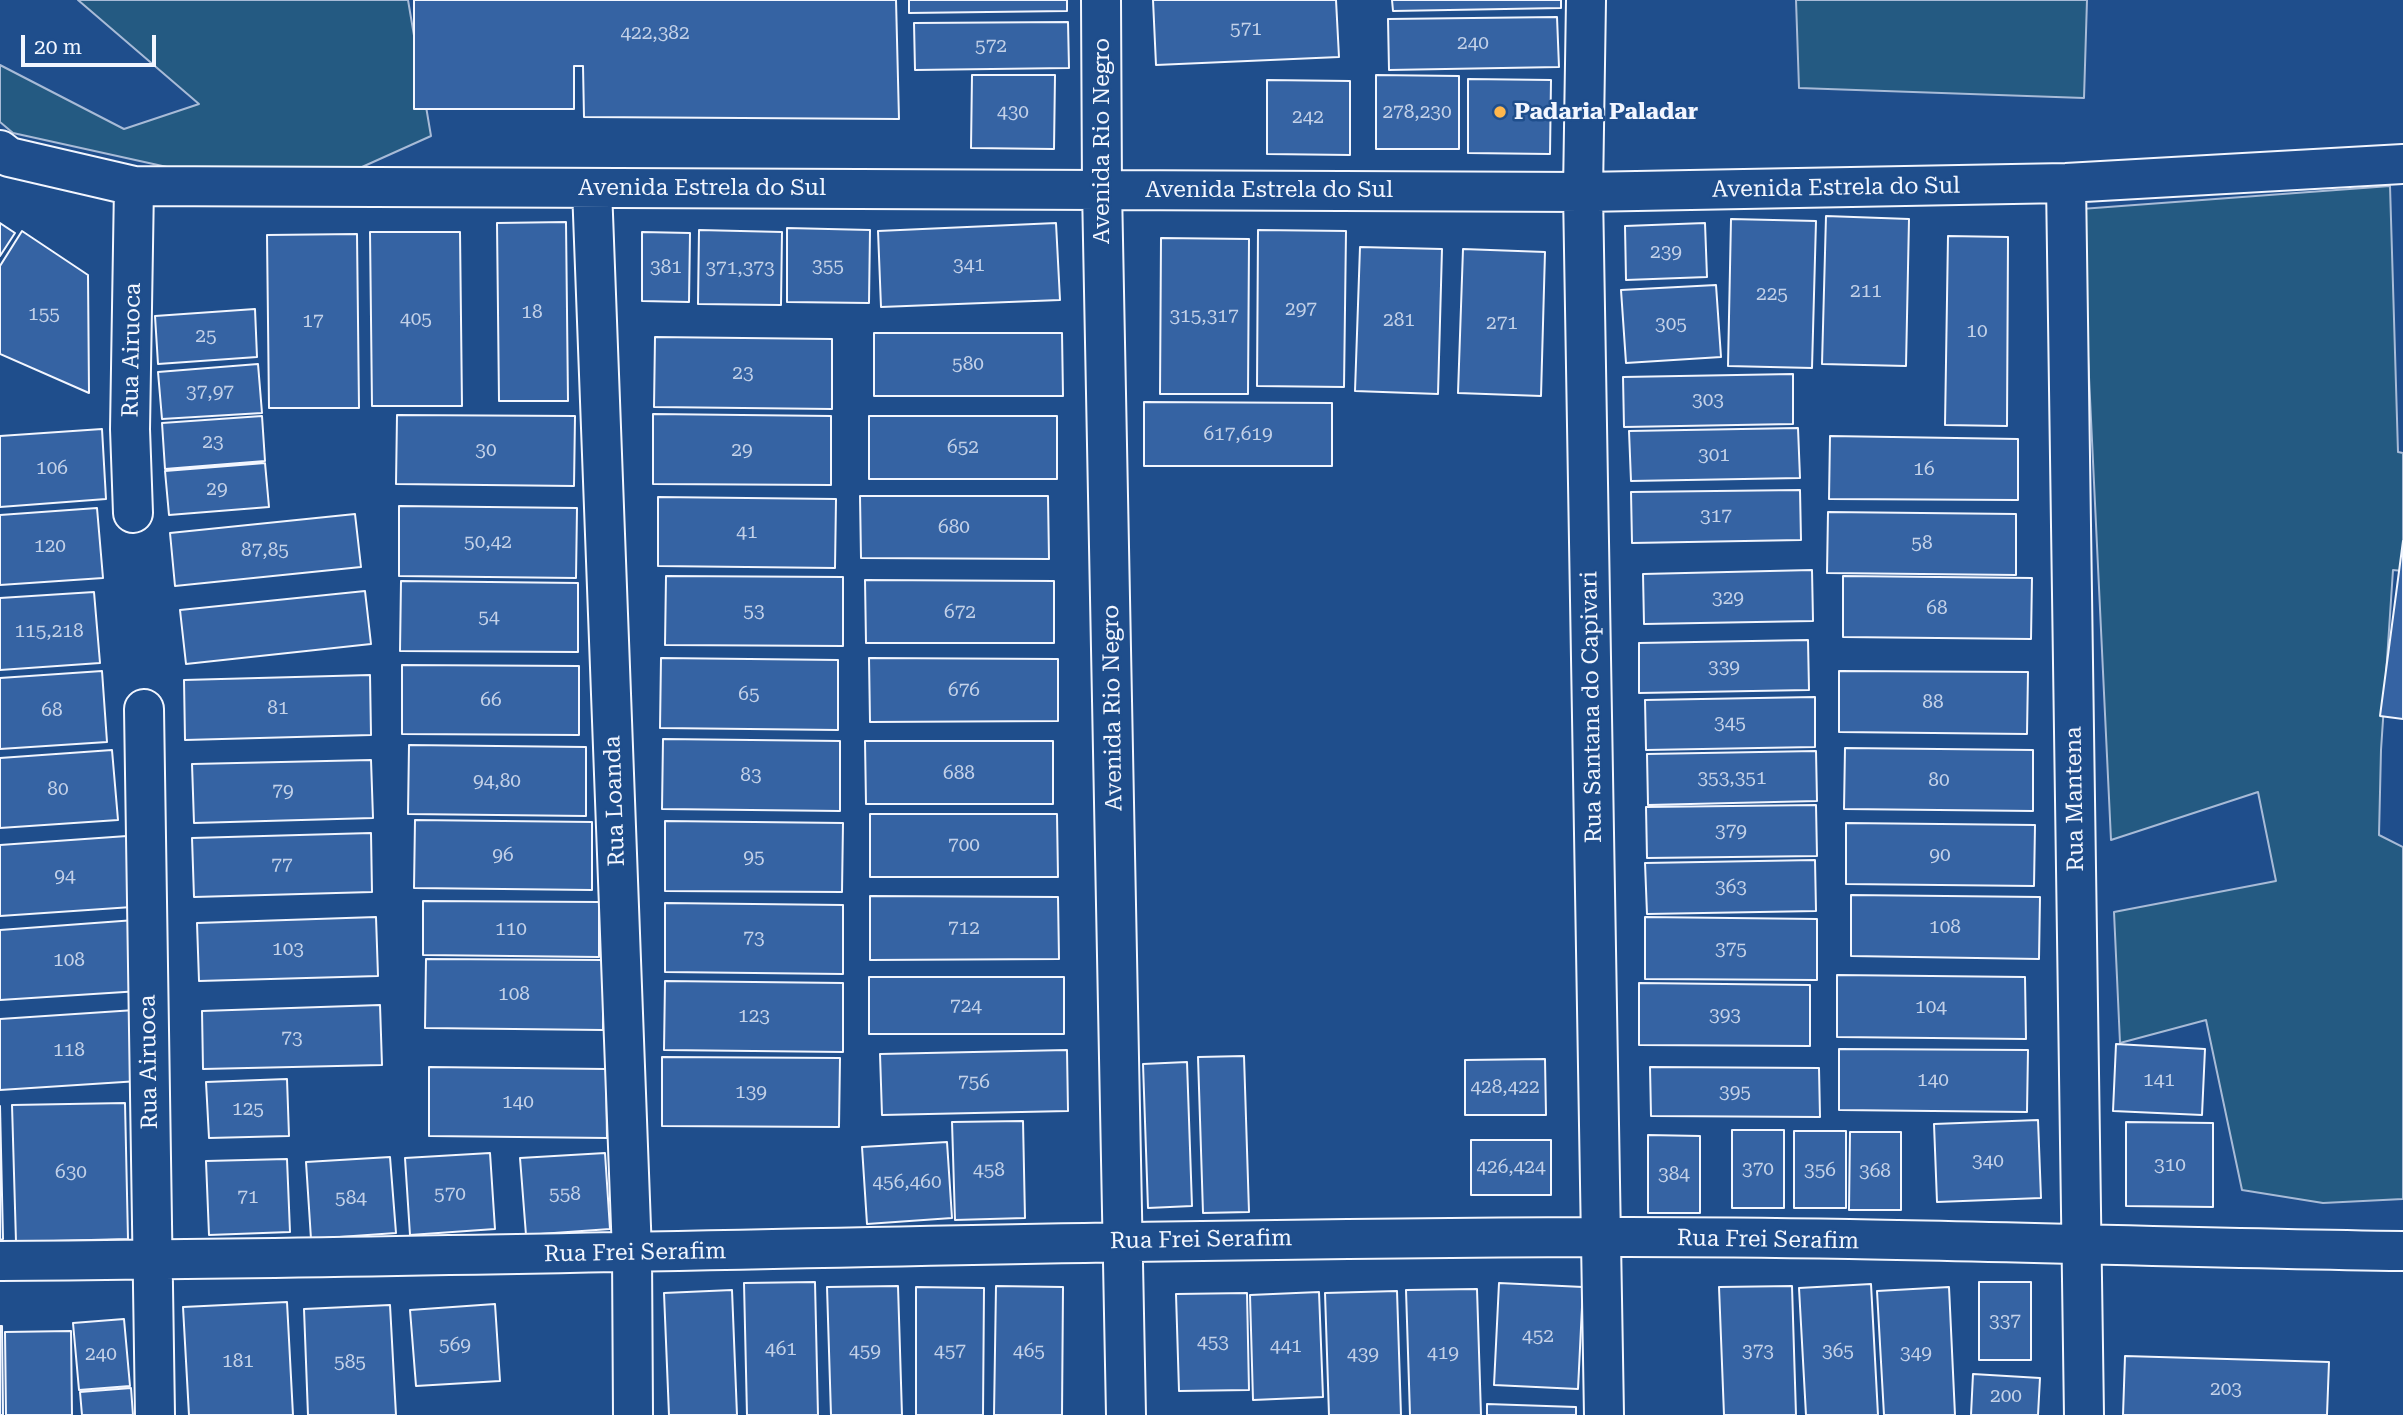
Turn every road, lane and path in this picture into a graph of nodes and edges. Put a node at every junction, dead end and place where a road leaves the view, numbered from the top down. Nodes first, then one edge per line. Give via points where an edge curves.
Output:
1 (1101, 0) edge
2 (1586, 0) edge
3 (0, 150) edge
4 (2403, 164) edge
5 (2066, 183) junction
6 (135, 186) junction
7 (592, 188) junction
8 (1102, 189) junction
9 (1583, 192) junction
10 (132, 513) dead end
11 (144, 709) dead end
12 (1602, 1237) junction
13 (1124, 1241) junction
14 (2082, 1246) junction
15 (2403, 1251) edge
16 (632, 1253) junction
17 (0, 1261) edge
18 (153, 1261) junction
19 (155, 1415) edge
20 (633, 1415) edge
21 (1126, 1415) edge
22 (1604, 1415) edge
23 (2084, 1415) edge

1 - 8 street, Avenida Rio Negro
2 - 9 street, Rua Santana do Capivari
3 - 6 street, Avenida Estrela do Sul via 9,157
4 - 5 street, Avenida Estrela do Sul
5 - 9 street, Avenida Estrela do Sul
5 - 14 street, Rua Mantena
6 - 7 street, Avenida Estrela do Sul
6 - 10 street, Rua Airuoca
7 - 8 street, Avenida Estrela do Sul
7 - 16 street, Rua Loanda
8 - 9 street, Avenida Estrela do Sul
8 - 13 street, Avenida Rio Negro
9 - 12 street, Rua Santana do Capivari
11 - 18 street, Rua Airuoca
12 - 13 street, Rua Frei Serafim
12 - 14 street, Rua Frei Serafim
12 - 22 street, Rua Santana do Capivari
13 - 16 street, Rua Frei Serafim
13 - 21 street, Avenida Rio Negro
14 - 15 street, Rua Frei Serafim
14 - 23 street, Rua Mantena
16 - 18 street, Rua Frei Serafim
16 - 20 street, Rua Loanda
17 - 18 street, Rua Frei Serafim
18 - 19 street, Rua Airuoca

